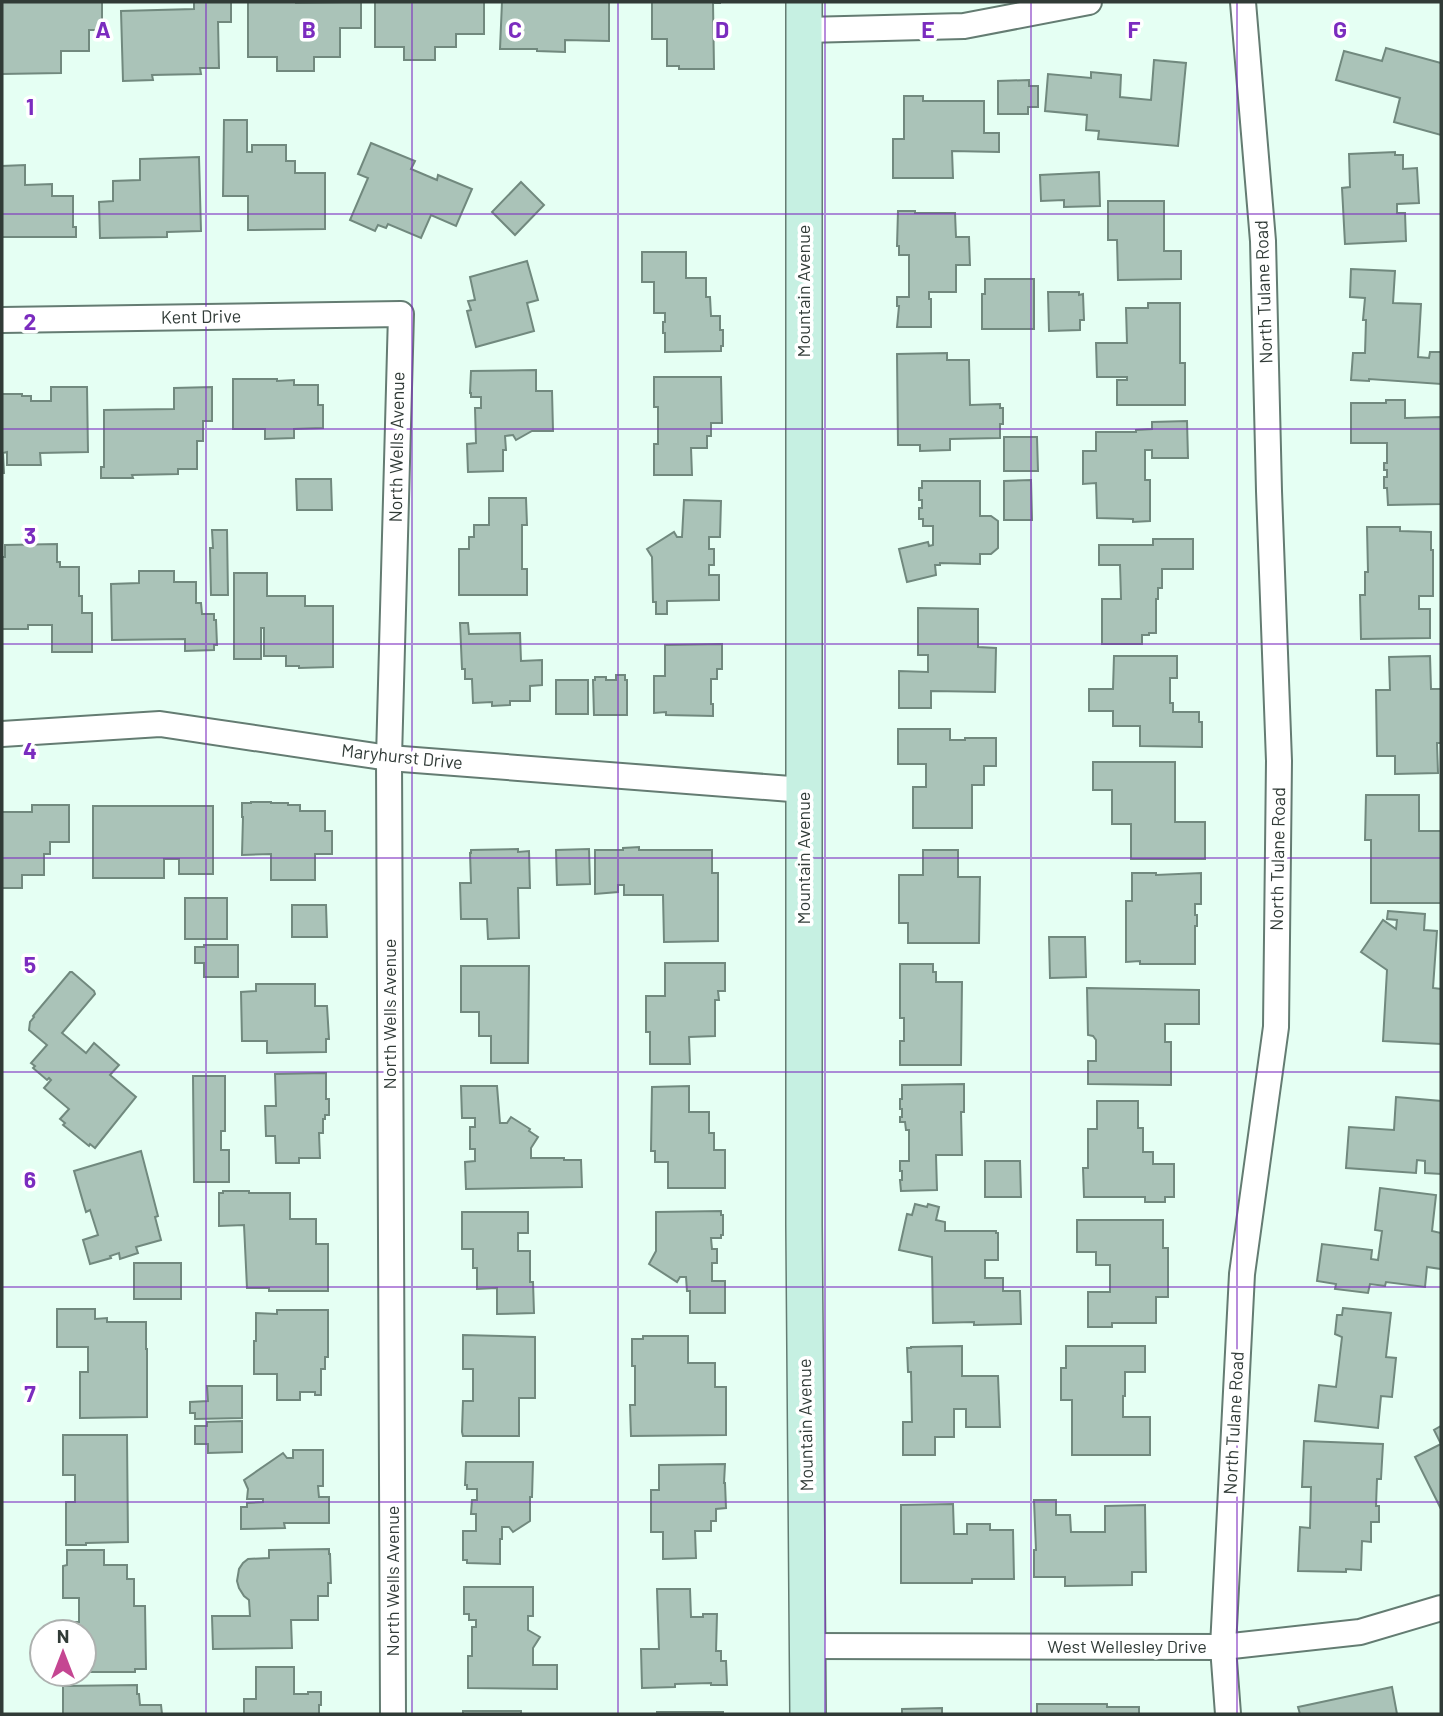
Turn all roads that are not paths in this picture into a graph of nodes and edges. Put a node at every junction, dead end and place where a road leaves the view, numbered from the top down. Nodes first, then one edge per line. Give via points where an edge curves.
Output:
1 (1089, 2) edge
2 (1243, 2) edge
3 (804, 16) edge
4 (401, 314) joint
5 (2, 320) edge
6 (2, 734) edge
7 (389, 758) junction
8 (804, 790) junction
9 (1441, 1608) edge
10 (808, 1646) junction
11 (1223, 1647) junction
12 (393, 1714) edge
13 (808, 1714) edge
14 (1228, 1714) edge

1 - 3 street via 964,26
2 - 11 street, North Tulane Road via 1263,241 1279,761 1276,1027 1242,1274
3 - 8 main road, Mountain Avenue
4 - 5 street, Kent Drive
4 - 7 street, North Wells Avenue
6 - 7 street, Maryhurst Drive via 160,724
7 - 8 street, Maryhurst Drive
7 - 12 street, North Wells Avenue
8 - 10 main road, Mountain Avenue
9 - 11 street, West Wellesley Drive via 1360,1632
10 - 11 street, West Wellesley Drive
10 - 13 main road, Mountain Avenue
11 - 14 street, North Tulane Road

